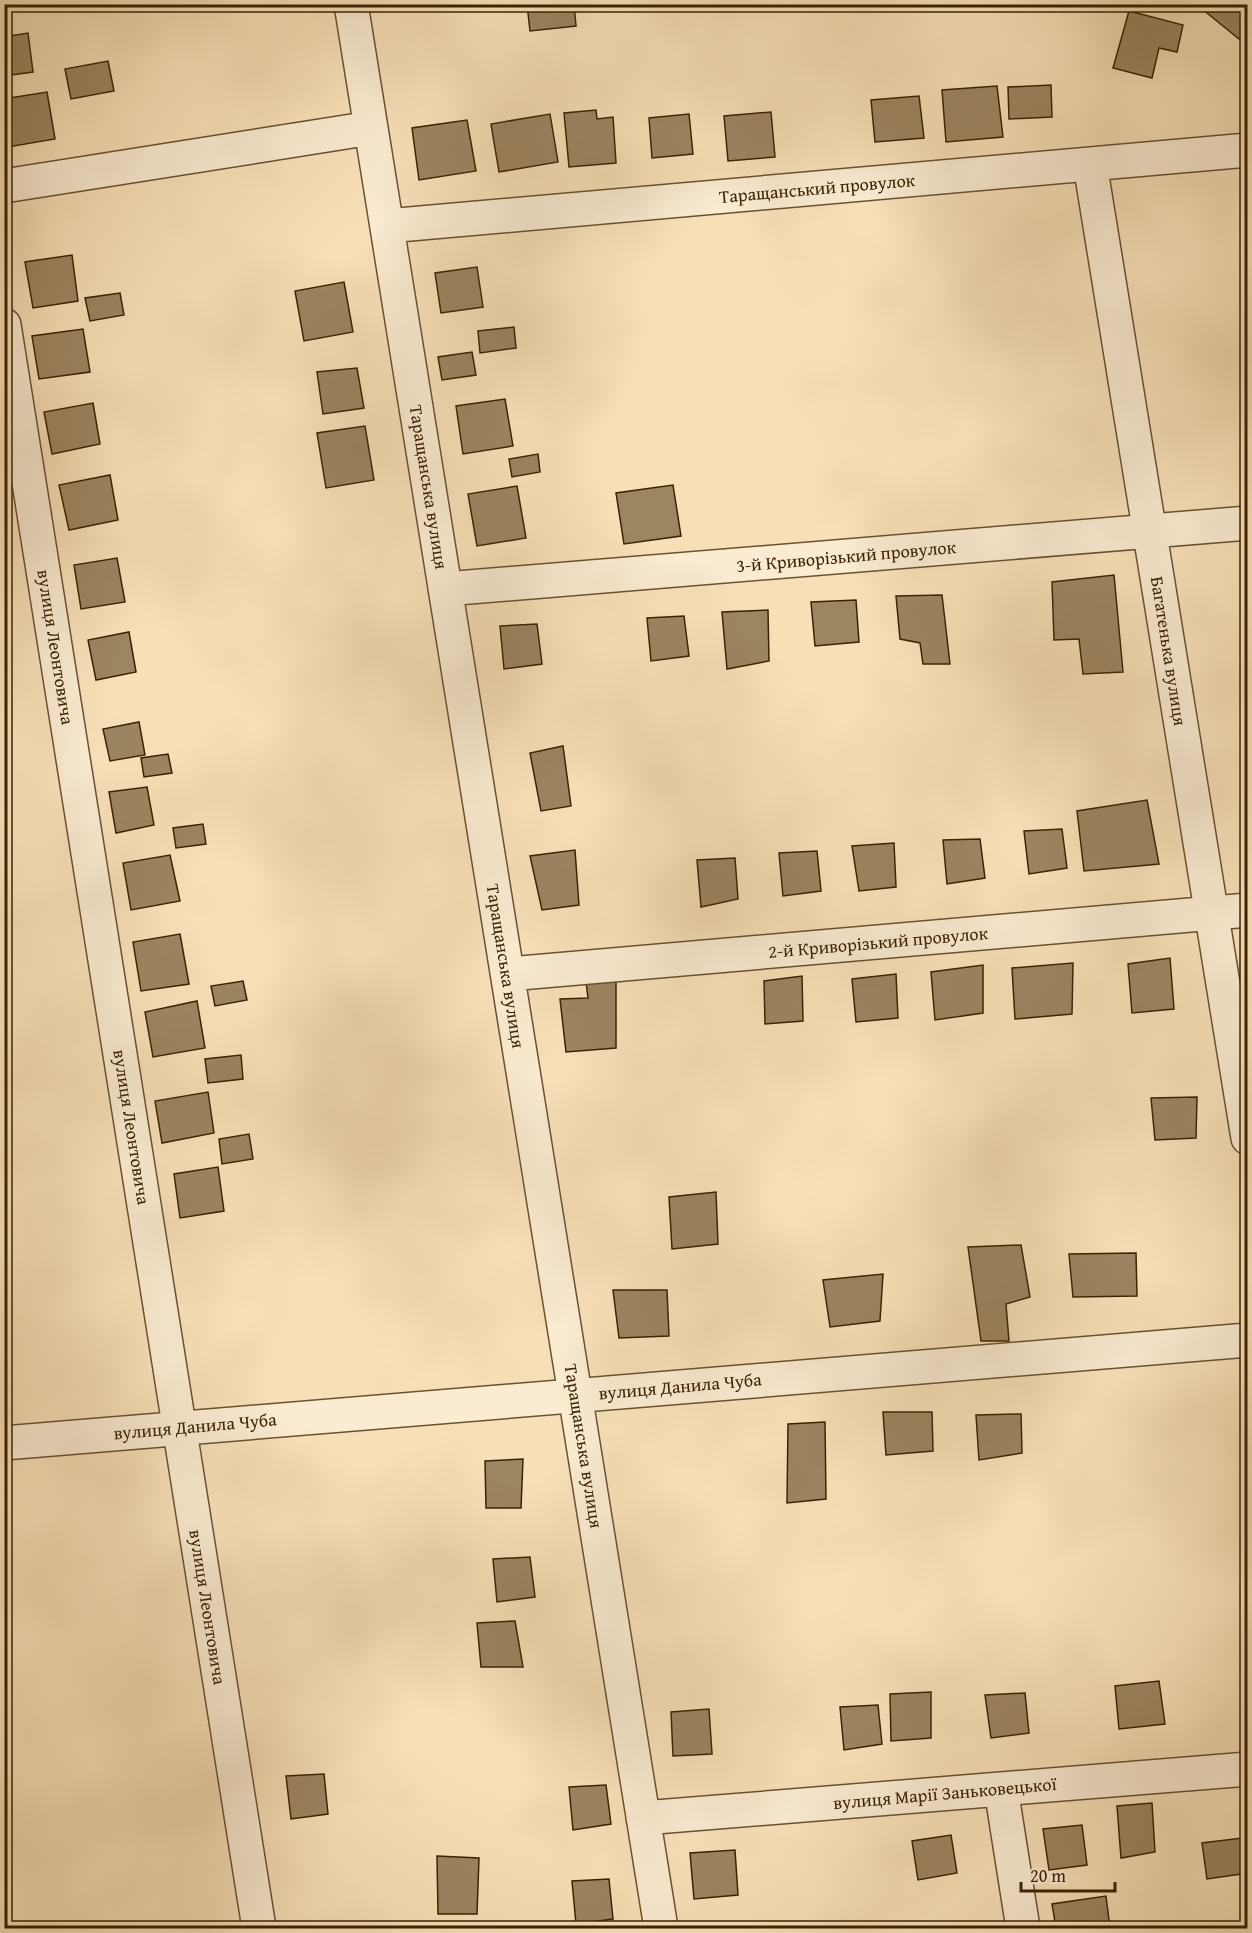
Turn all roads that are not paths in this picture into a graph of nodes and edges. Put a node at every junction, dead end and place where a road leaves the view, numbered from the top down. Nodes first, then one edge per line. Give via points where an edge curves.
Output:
1 (351, 4) edge
2 (371, 128) junction
3 (1248, 150) edge
4 (1090, 164) junction
5 (4, 186) edge
6 (387, 226) junction
7 (4, 326) edge
8 (1248, 523) edge
9 (1149, 531) junction
10 (445, 589) junction
11 (1248, 909) edge
12 (1211, 913) junction
13 (508, 974) junction
14 (1248, 1138) edge
15 (1248, 1340) edge
16 (576, 1395) junction
17 (180, 1427) junction
18 (4, 1443) edge
19 (1248, 1769) edge
20 (1001, 1789) junction
21 (643, 1818) junction
22 (260, 1929) edge
23 (661, 1929) edge
24 (1023, 1929) edge

1 - 2 street, Таращанська вулиця
2 - 5 street
2 - 6 street, Таращанська вулиця
3 - 4 street, Таращанський провулок
4 - 6 street, Таращанський провулок
4 - 9 street, Багатенька вулиця
6 - 10 street, Таращанська вулиця
7 - 17 street, вулиця Леонтовича
8 - 9 street, 3-й Криворізький провулок
9 - 10 street, 3-й Криворізький провулок
9 - 12 street, Багатенька вулиця
10 - 13 street, Таращанська вулиця
11 - 12 street, 2-й Криворізький провулок
12 - 13 street, 2-й Криворізький провулок
12 - 14 street, Багатенька вулиця
13 - 16 street, Таращанська вулиця
15 - 16 street, вулиця Данила Чуба
16 - 17 street, вулиця Данила Чуба
16 - 21 street, Таращанська вулиця
17 - 18 street, вулиця Данила Чуба
17 - 22 street, вулиця Леонтовича
19 - 20 street, вулиця Марії Заньковецької
20 - 21 street, вулиця Марії Заньковецької
20 - 24 street
21 - 23 street, Таращанська вулиця

